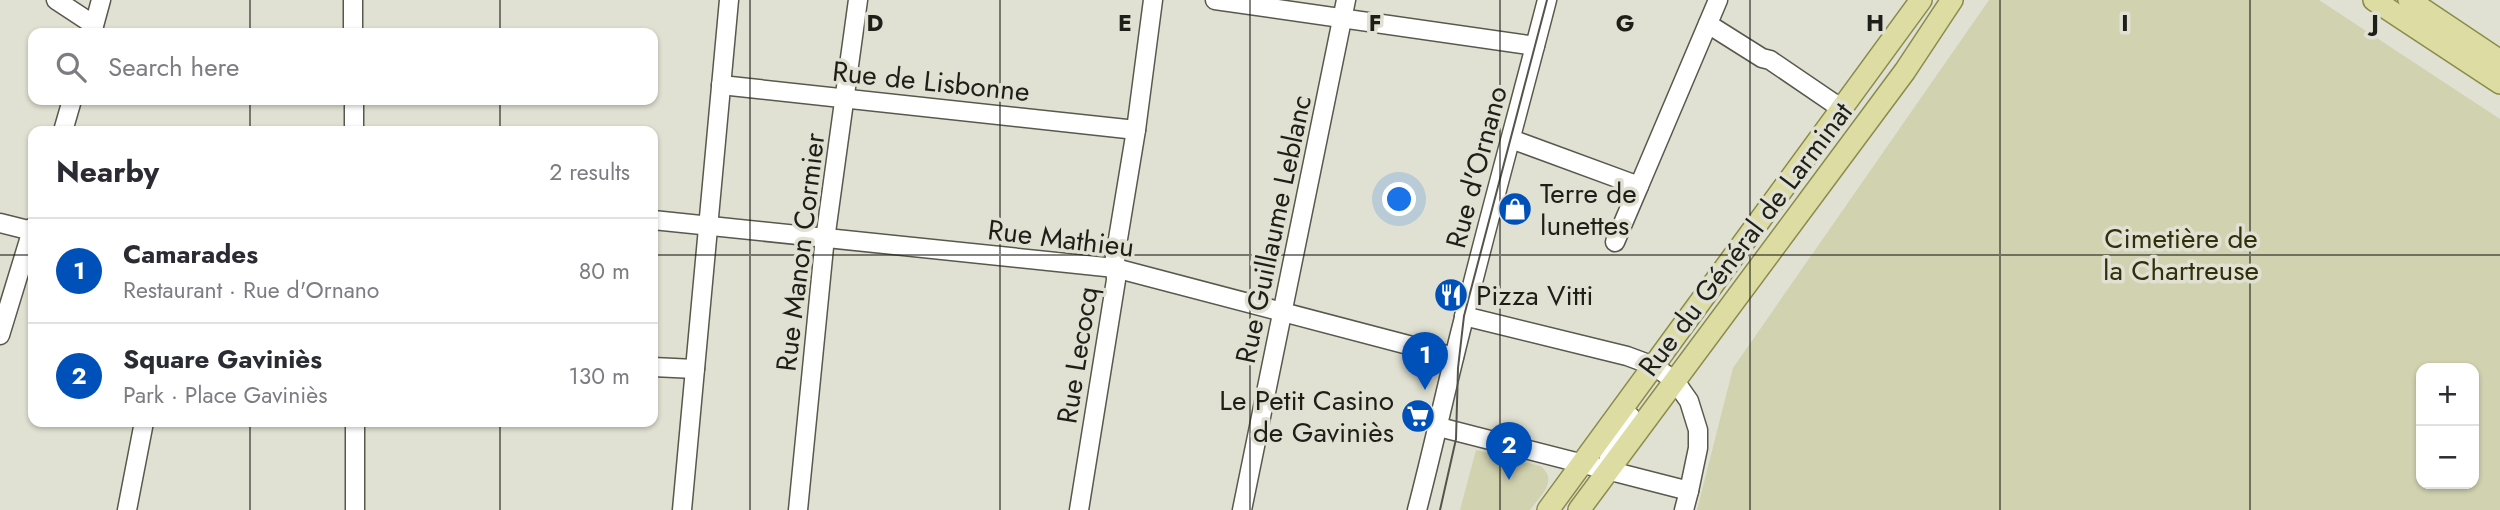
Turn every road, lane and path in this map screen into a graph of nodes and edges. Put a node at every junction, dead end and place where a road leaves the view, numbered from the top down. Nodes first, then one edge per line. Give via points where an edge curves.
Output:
1 (56, 0) edge
2 (101, 0) edge
3 (353, 0) edge
4 (729, 0) edge
5 (858, 0) edge
6 (1153, 0) edge
7 (1215, 0) edge
8 (1346, 0) edge
9 (1548, 0) edge
10 (1718, 0) edge
11 (1921, 0) edge
12 (1952, 0) edge
13 (2374, 0) edge
14 (2409, 0) edge
15 (1343, 18) junction
16 (1708, 24) junction
17 (92, 28) edge
18 (93, 28) edge
19 (353, 28) edge
20 (1535, 46) junction
21 (2500, 61) edge
22 (2500, 83) edge
23 (721, 85) junction
24 (845, 98) junction
25 (71, 105) edge
26 (354, 105) edge
27 (1842, 109) junction
28 (64, 126) edge
29 (354, 126) edge
30 (1136, 130) junction
31 (1511, 139) junction
32 (1639, 186) junction
33 (658, 220) edge
34 (0, 223) edge
35 (708, 225) junction
36 (28, 228) edge
37 (826, 237) junction
38 (1615, 242) dead end
39 (28, 245) edge
40 (1115, 268) junction
41 (1283, 311) junction
42 (1464, 316) junction
43 (0, 335) edge
44 (1454, 357) junction
45 (1654, 366) junction
46 (658, 367) edge
47 (695, 369) junction
48 (1675, 381) junction
49 (143, 427) edge
50 (355, 427) edge
51 (1439, 428) junction
52 (1581, 464) junction
53 (1606, 471) junction
54 (1689, 491) junction
55 (127, 510) edge
56 (355, 510) edge
57 (682, 510) edge
58 (798, 510) edge
59 (1079, 510) edge
60 (1242, 510) edge
61 (1417, 510) edge
62 (1548, 510) edge
63 (1579, 510) edge
64 (1684, 510) edge

1 - 17 street
2 - 18 street
3 - 19 street
4 - 23 street
5 - 24 street, Rue Manon Cormier
6 - 30 street, Rue Lecocq
7 - 15 street
8 - 15 street, Rue Guillaume Leblanc
9 - 20 street, Rue d'Ornano
10 - 16 street
11 - 27 main road, Rue du Général de Larminat
12 - 48 main road, Rue du Général de Larminat via 1897,82
13 - 22 main road
14 - 21 main road
15 - 20 street
15 - 41 street, Rue Guillaume Leblanc
16 - 27 street
16 - 32 street
20 - 31 street, Rue d'Ornano
23 - 24 street, Rue de Lisbonne
23 - 35 street
24 - 30 street, Rue de Lisbonne
24 - 37 street, Rue Manon Cormier
25 - 28 street
26 - 29 street
27 - 45 main road, Rue du Général de Larminat
30 - 40 street, Rue Lecocq
31 - 32 street
31 - 42 street, Rue d'Ornano
32 - 38 street
33 - 35 street, Rue Mathieu
34 - 36 street
35 - 37 street, Rue Mathieu
35 - 47 street
37 - 40 street, Rue Mathieu
37 - 58 street, Rue Manon Cormier
39 - 43 street
40 - 41 street, Rue Mathieu
40 - 59 street, Rue Lecocq
41 - 44 street, Rue Mathieu
41 - 60 street, Rue Guillaume Leblanc
42 - 44 street, Rue d'Ornano
42 - 45 street
44 - 51 street, Rue d'Ornano
45 - 48 street
45 - 52 main road, Rue du Général de Larminat
45 - 53 street via 1640,402 1617,434
46 - 47 street
47 - 57 street
48 - 53 main road, Rue du Général de Larminat
48 - 54 street via 1689,401 1698,430
49 - 55 street
50 - 56 street
51 - 52 street
51 - 61 street, Rue d'Ornano
52 - 53 street
52 - 62 main road, Rue du Général de Larminat
53 - 54 street
53 - 63 main road, Rue du Général de Larminat
54 - 64 street

